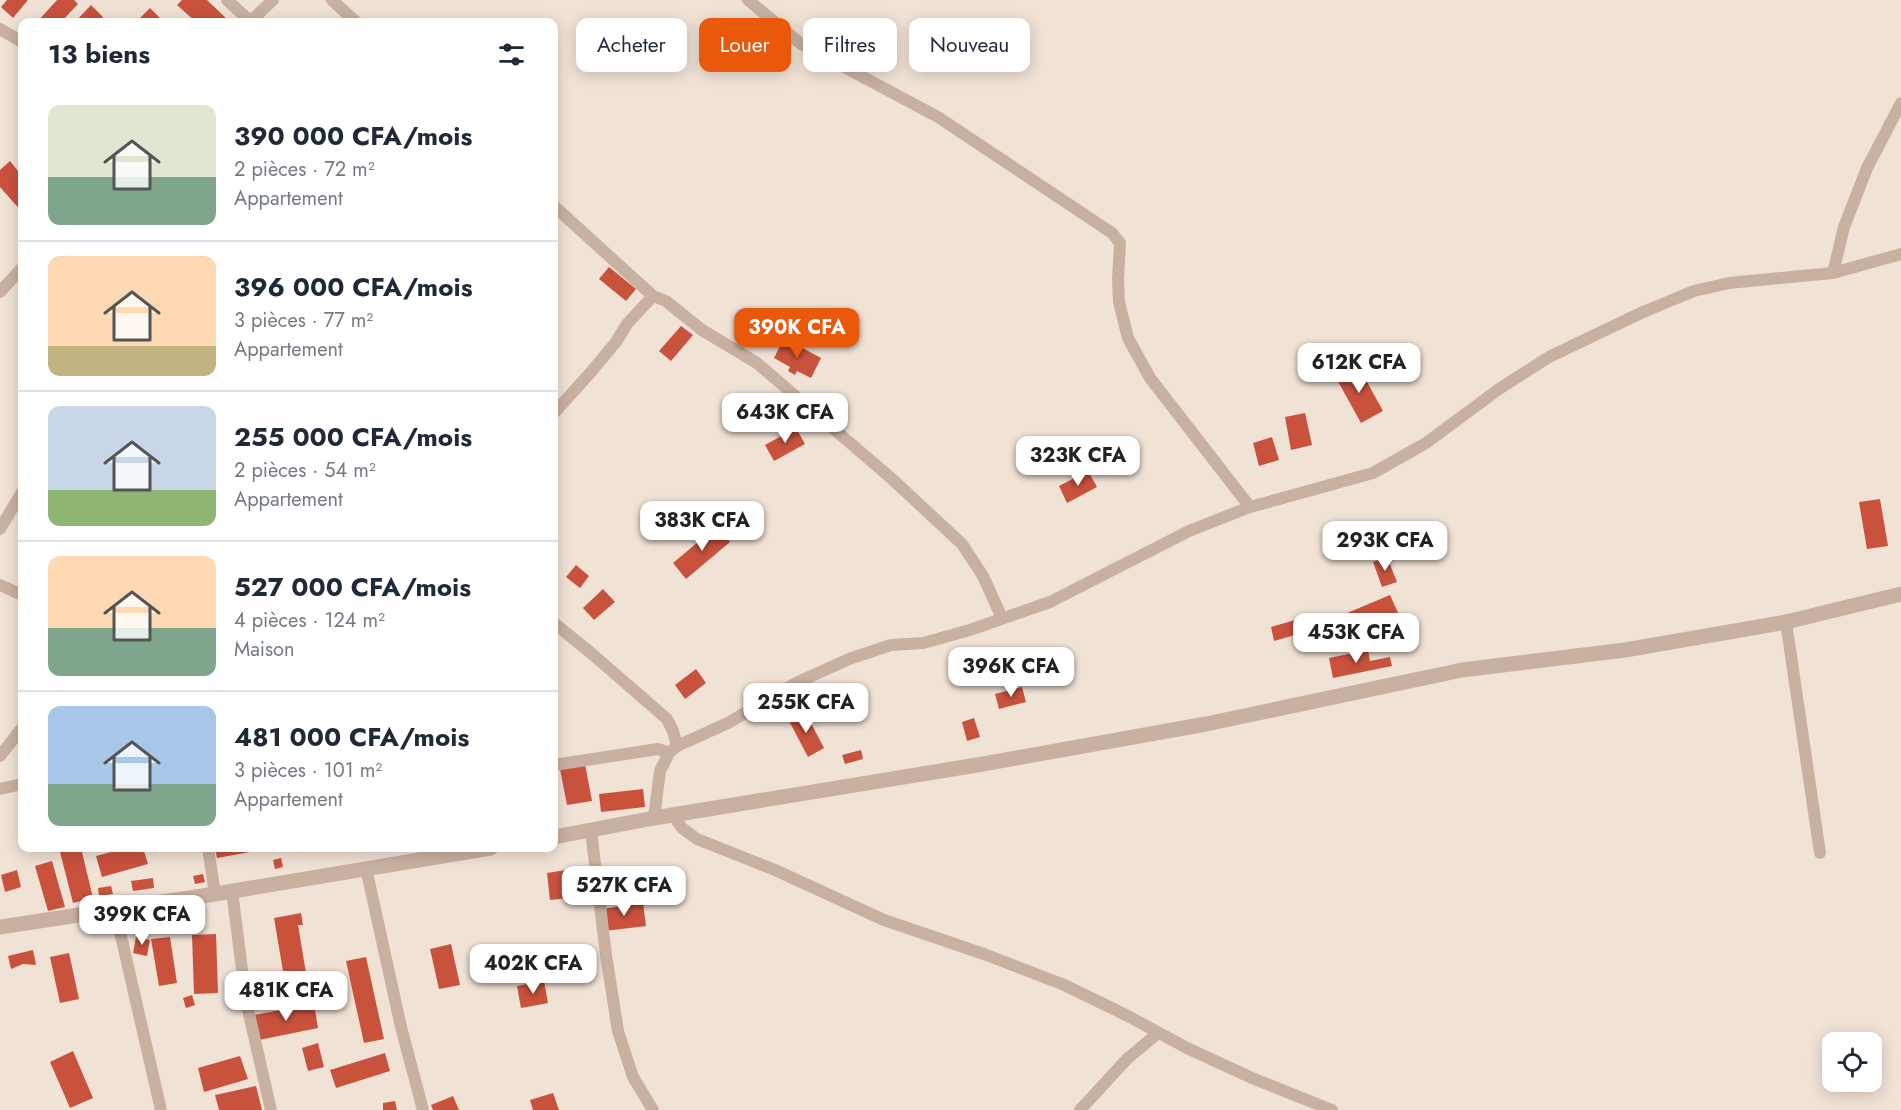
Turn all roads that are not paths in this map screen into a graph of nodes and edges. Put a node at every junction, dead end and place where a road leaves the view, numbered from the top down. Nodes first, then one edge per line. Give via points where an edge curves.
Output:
1 (227, 0) edge
2 (273, 0) edge
3 (332, 0) edge
4 (748, 0) edge
5 (246, 18) edge
6 (254, 18) edge
7 (352, 18) edge
8 (0, 29) edge
9 (18, 40) edge
10 (1901, 103) edge
11 (558, 210) edge
12 (1901, 254) edge
13 (18, 272) edge
14 (1833, 273) junction
15 (0, 292) edge
16 (653, 296) junction
17 (558, 409) edge
18 (18, 499) edge
19 (1250, 507) junction
20 (0, 529) edge
21 (0, 585) edge
22 (18, 593) edge
23 (1901, 594) edge
24 (1002, 618) junction
25 (1786, 622) junction
26 (558, 626) edge
27 (18, 733) edge
28 (673, 749) junction
29 (0, 756) edge
30 (558, 764) edge
31 (18, 785) edge
32 (0, 789) edge
33 (673, 815) junction
34 (654, 818) junction
35 (591, 831) junction
36 (558, 836) edge
37 (209, 852) edge
38 (466, 852) edge
39 (1820, 853) dead end
40 (366, 868) junction
41 (232, 891) junction
42 (215, 894) junction
43 (115, 910) junction
44 (0, 927) edge
45 (1158, 1033) junction
46 (161, 1110) edge
47 (271, 1110) edge
48 (423, 1110) edge
49 (653, 1110) edge
50 (1080, 1110) edge
51 (1332, 1110) edge

1 - 5 street
2 - 6 street
3 - 7 street
4 - 19 street via 801,44 938,117 1112,233 1120,243 1119,302 1128,338 1150,378
8 - 9 street
10 - 14 street via 1867,168 1844,227
11 - 16 street
12 - 14 street
13 - 15 street
14 - 19 street via 1729,283 1694,291 1549,357 1426,443 1373,473
16 - 17 street
16 - 24 street via 757,363 891,478 962,544 983,576
18 - 20 street
19 - 24 street via 1189,531 1050,602
21 - 22 street
23 - 25 street
24 - 28 street via 923,643 891,645 849,659
25 - 33 street via 1625,650 1462,670 1194,726
25 - 39 street
26 - 28 street via 667,719 673,730
27 - 29 street
28 - 30 street
28 - 34 street via 660,771
31 - 32 street
33 - 34 street
33 - 45 street via 697,839 884,920 1062,984
34 - 35 street
35 - 36 street
35 - 49 street via 618,1031 633,1077
37 - 42 street
38 - 40 street
40 - 41 street
40 - 48 street
41 - 42 street
41 - 47 street via 246,1001
42 - 43 street
43 - 44 street
43 - 46 street
45 - 50 street via 1127,1059
45 - 51 street via 1252,1078

